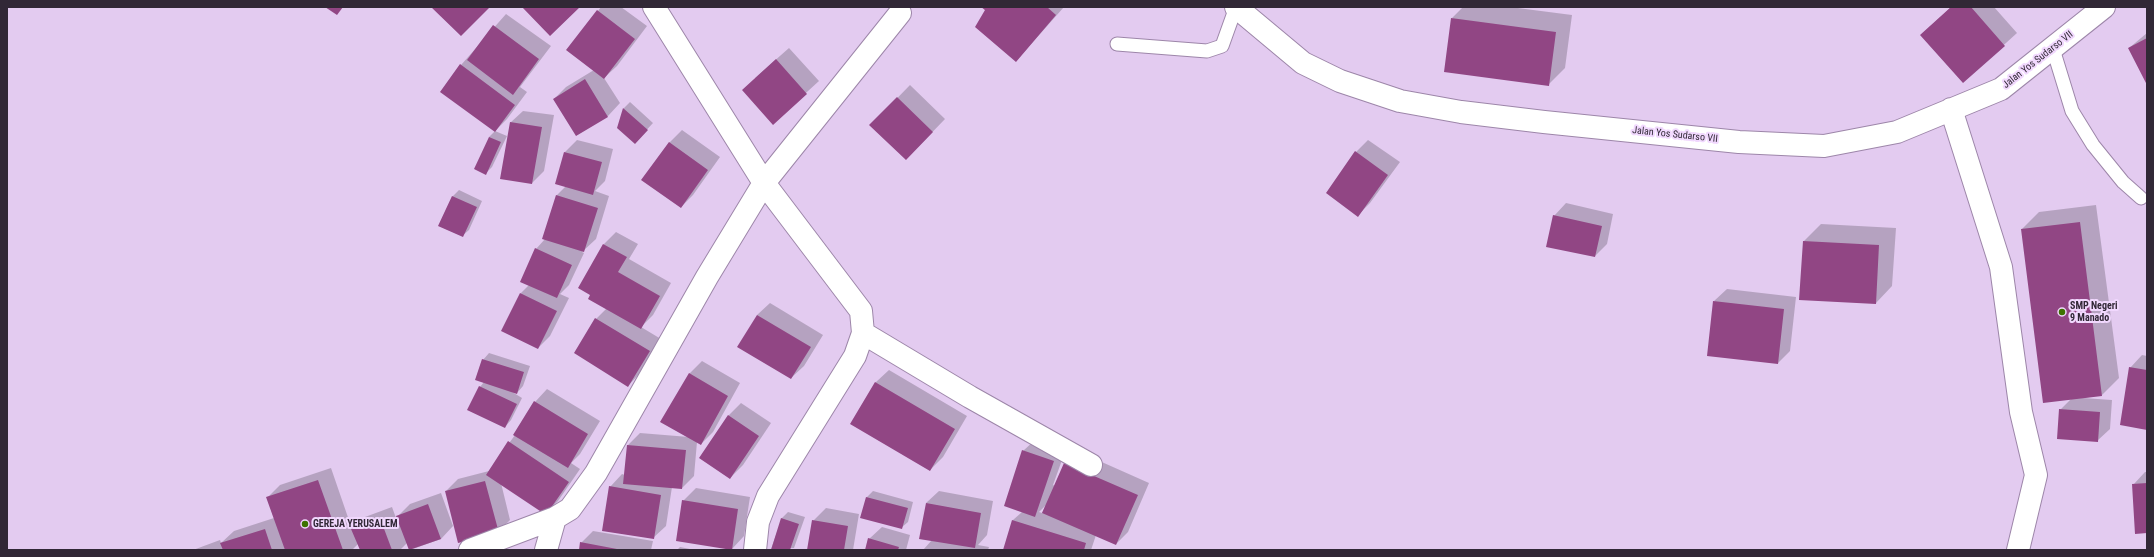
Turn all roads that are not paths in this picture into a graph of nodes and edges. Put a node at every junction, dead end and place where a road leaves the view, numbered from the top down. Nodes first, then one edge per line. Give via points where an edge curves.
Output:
1 (654, 7) edge
2 (1236, 7) edge
3 (2104, 7) edge
4 (900, 13) dead end
5 (1117, 44) dead end
6 (2053, 50) junction
7 (1951, 109) junction
8 (764, 183) junction
9 (2141, 198) dead end
10 (863, 333) junction
11 (1091, 465) dead end
12 (555, 518) junction
13 (470, 550) edge
14 (546, 550) edge
15 (755, 550) edge
16 (2018, 550) edge

1 - 8 street
2 - 5 lane via 1222,46 1207,51
2 - 7 street, Jalan Yos Sudarso VII via 1303,62 1340,81 1400,101 1461,112 1739,142 1824,146 1897,132
3 - 6 street, Jalan Yos Sudarso VII
4 - 8 street
6 - 7 street, Jalan Yos Sudarso VII via 2001,89
6 - 9 lane via 2072,111 2093,145 2123,182
7 - 16 street via 2001,267 2021,412 2036,475
8 - 10 street via 860,311
8 - 12 street via 703,284 596,473 570,509
10 - 11 street
10 - 15 street via 855,356 768,496 758,522
12 - 13 street
12 - 14 street

